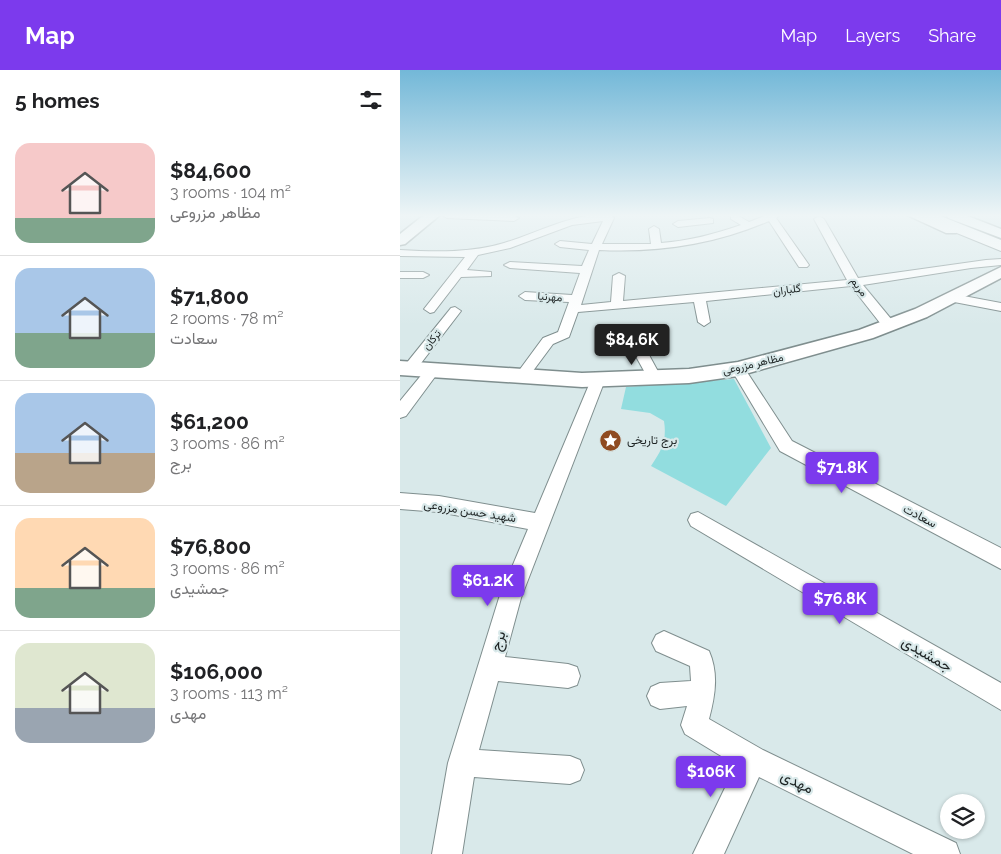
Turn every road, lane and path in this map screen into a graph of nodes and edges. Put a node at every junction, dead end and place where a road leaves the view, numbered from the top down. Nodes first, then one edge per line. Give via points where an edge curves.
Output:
1 (480, 252) edge
2 (594, 252) edge
3 (795, 252) edge
4 (837, 252) edge
5 (400, 253) edge
6 (474, 253) junction
7 (1001, 262) edge
8 (510, 265) dead end
9 (803, 265) dead end
10 (586, 270) junction
11 (1001, 272) edge
12 (458, 274) junction
13 (487, 274) dead end
14 (400, 275) edge
15 (423, 275) dead end
16 (619, 276) dead end
17 (854, 282) junction
18 (525, 296) dead end
19 (700, 298) junction
20 (953, 298) junction
21 (573, 304) junction
22 (618, 305) junction
23 (1001, 307) edge
24 (430, 309) dead end
25 (455, 311) dead end
26 (704, 322) dead end
27 (889, 325) junction
28 (635, 342) dead end
29 (405, 368) edge
30 (433, 370) junction
31 (738, 370) junction
32 (522, 376) junction
33 (654, 377) junction
34 (598, 380) junction
35 (400, 412) edge
36 (400, 501) edge
37 (698, 520) dead end
38 (539, 522) junction
39 (1001, 559) edge
40 (664, 643) dead end
41 (490, 668) junction
42 (568, 676) dead end
43 (704, 692) junction
44 (660, 696) dead end
45 (1001, 697) edge
46 (753, 760) junction
47 (462, 763) junction
48 (570, 770) dead end
49 (447, 854) edge
50 (708, 854) edge
51 (945, 854) edge

1 - 6 street
2 - 10 street
3 - 9 street
4 - 17 street, مریم
5 - 6 street via 440,256
6 - 12 street
7 - 17 street, گلباران
8 - 10 street
10 - 21 street
11 - 20 street, مظاهر مزروعی
12 - 13 street
12 - 24 street
14 - 15 street
16 - 22 street
17 - 19 street, گلباران
17 - 27 street, مریم
18 - 21 street, مهرنیا
19 - 22 street, گلباران
19 - 26 street
20 - 23 street
20 - 27 street, مظاهر مزروعی
21 - 22 street, گلباران
21 - 32 street via 564,334 548,341
25 - 29 street, ترکان
27 - 31 street, مظاهر مزروعی
28 - 33 street
29 - 30 street, مظاهر مزروعی
30 - 32 street, مظاهر مزروعی
30 - 35 street
31 - 33 street, مظاهر مزروعی
31 - 39 street, سعادت via 786,446
32 - 34 street, مظاهر مزروعی
33 - 34 street, مظاهر مزروعی
34 - 38 street, برج
36 - 38 street, شهید حسن مزروعی via 439,504
37 - 45 street, جمشیدی
38 - 41 street, برج via 510,598
40 - 43 street, مهدی via 701,659
41 - 42 street
41 - 47 street, برج
43 - 44 street
43 - 46 street, مهدی via 694,725
46 - 50 street
46 - 51 street, مهدی
47 - 48 street
47 - 49 street, برج

